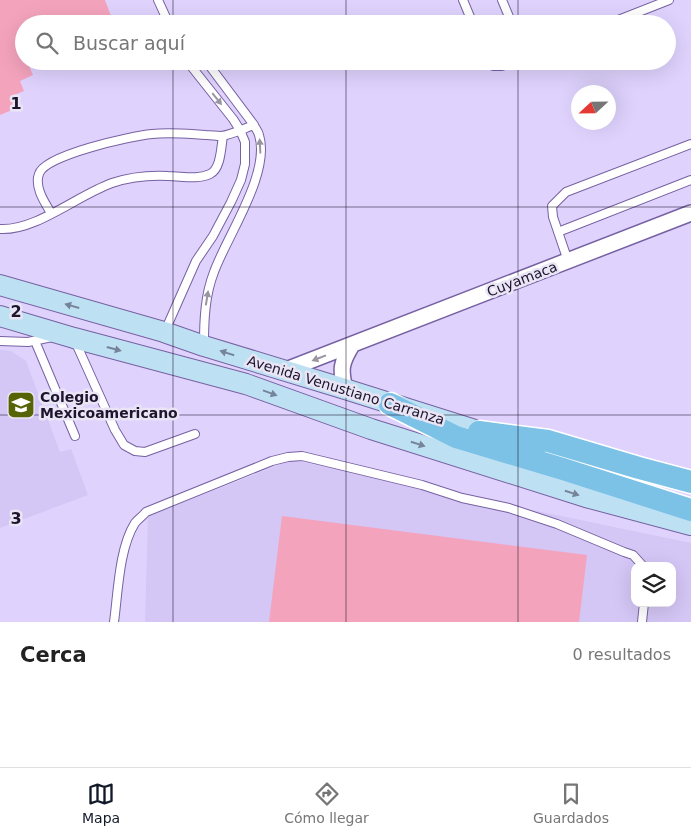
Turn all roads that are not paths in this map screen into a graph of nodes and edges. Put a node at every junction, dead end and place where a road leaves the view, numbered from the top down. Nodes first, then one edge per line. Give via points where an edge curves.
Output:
1 (158, 0) edge
2 (463, 0) edge
3 (502, 0) edge
4 (668, 0) edge
5 (166, 15) edge
6 (469, 15) edge
7 (508, 15) edge
8 (630, 15) edge
9 (194, 70) edge
10 (213, 70) edge
11 (254, 124) junction
12 (240, 130) junction
13 (223, 136) junction
14 (691, 144) edge
15 (691, 180) edge
16 (51, 213) junction
17 (691, 213) edge
18 (0, 229) edge
19 (558, 232) junction
20 (568, 261) junction
21 (0, 285) edge
22 (0, 316) edge
23 (164, 332) junction
24 (68, 336) junction
25 (0, 341) edge
26 (35, 341) junction
27 (352, 345) junction
28 (204, 346) junction
29 (286, 370) junction
30 (345, 389) junction
31 (390, 404) junction
32 (479, 432) junction
33 (195, 434) dead end
34 (74, 436) dead end
35 (691, 482) edge
36 (691, 498) edge
37 (691, 510) edge
38 (691, 526) edge
39 (639, 562) edge
40 (644, 607) edge
41 (114, 622) edge
42 (642, 622) edge

1 - 5 lane
2 - 6 lane
3 - 7 lane
4 - 8 lane
9 -> 12 lane
10 - 11 lane
11 - 12 lane
28 -> 11 lane via 204,314 213,272 245,207 259,166 261,151
12 - 13 lane
12 - 23 lane via 246,152 241,180 232,202 196,261
13 - 16 lane via 217,168 212,174 136,176 86,194
13 - 16 lane via 152,134 120,139 66,156 42,168 38,174 42,199
14 - 19 lane via 566,192 552,206
15 - 19 lane
16 - 18 lane via 21,227
17 - 20 street, Cuyamaca
19 - 20 lane
20 - 27 street, Cuyamaca
23 -> 21 main road, Avenida Venustiano Carranza
22 - 24 main road, Avenida Venustiano Carranza
23 - 28 main road, Avenida Venustiano Carranza
24 - 26 lane
24 - 33 lane via 124,445 145,452
24 -> 38 main road, Avenida Venustiano Carranza via 246,384 371,429 586,498
25 - 26 lane
26 - 34 lane
27 -> 29 street, Cuyamaca
27 - 30 street via 344,358 341,374
29 -> 28 main road, Avenida Venustiano Carranza
29 - 30 main road, Avenida Venustiano Carranza
30 - 31 main road, Avenida Venustiano Carranza
31 - 32 main road, Avenida Venustiano Carranza
31 - 37 main road via 456,437
32 - 35 main road via 548,441
32 - 36 main road, Avenida Venustiano Carranza
39 - 41 lane via 633,555 509,508 312,458 288,457 146,512 128,540
40 - 42 lane

